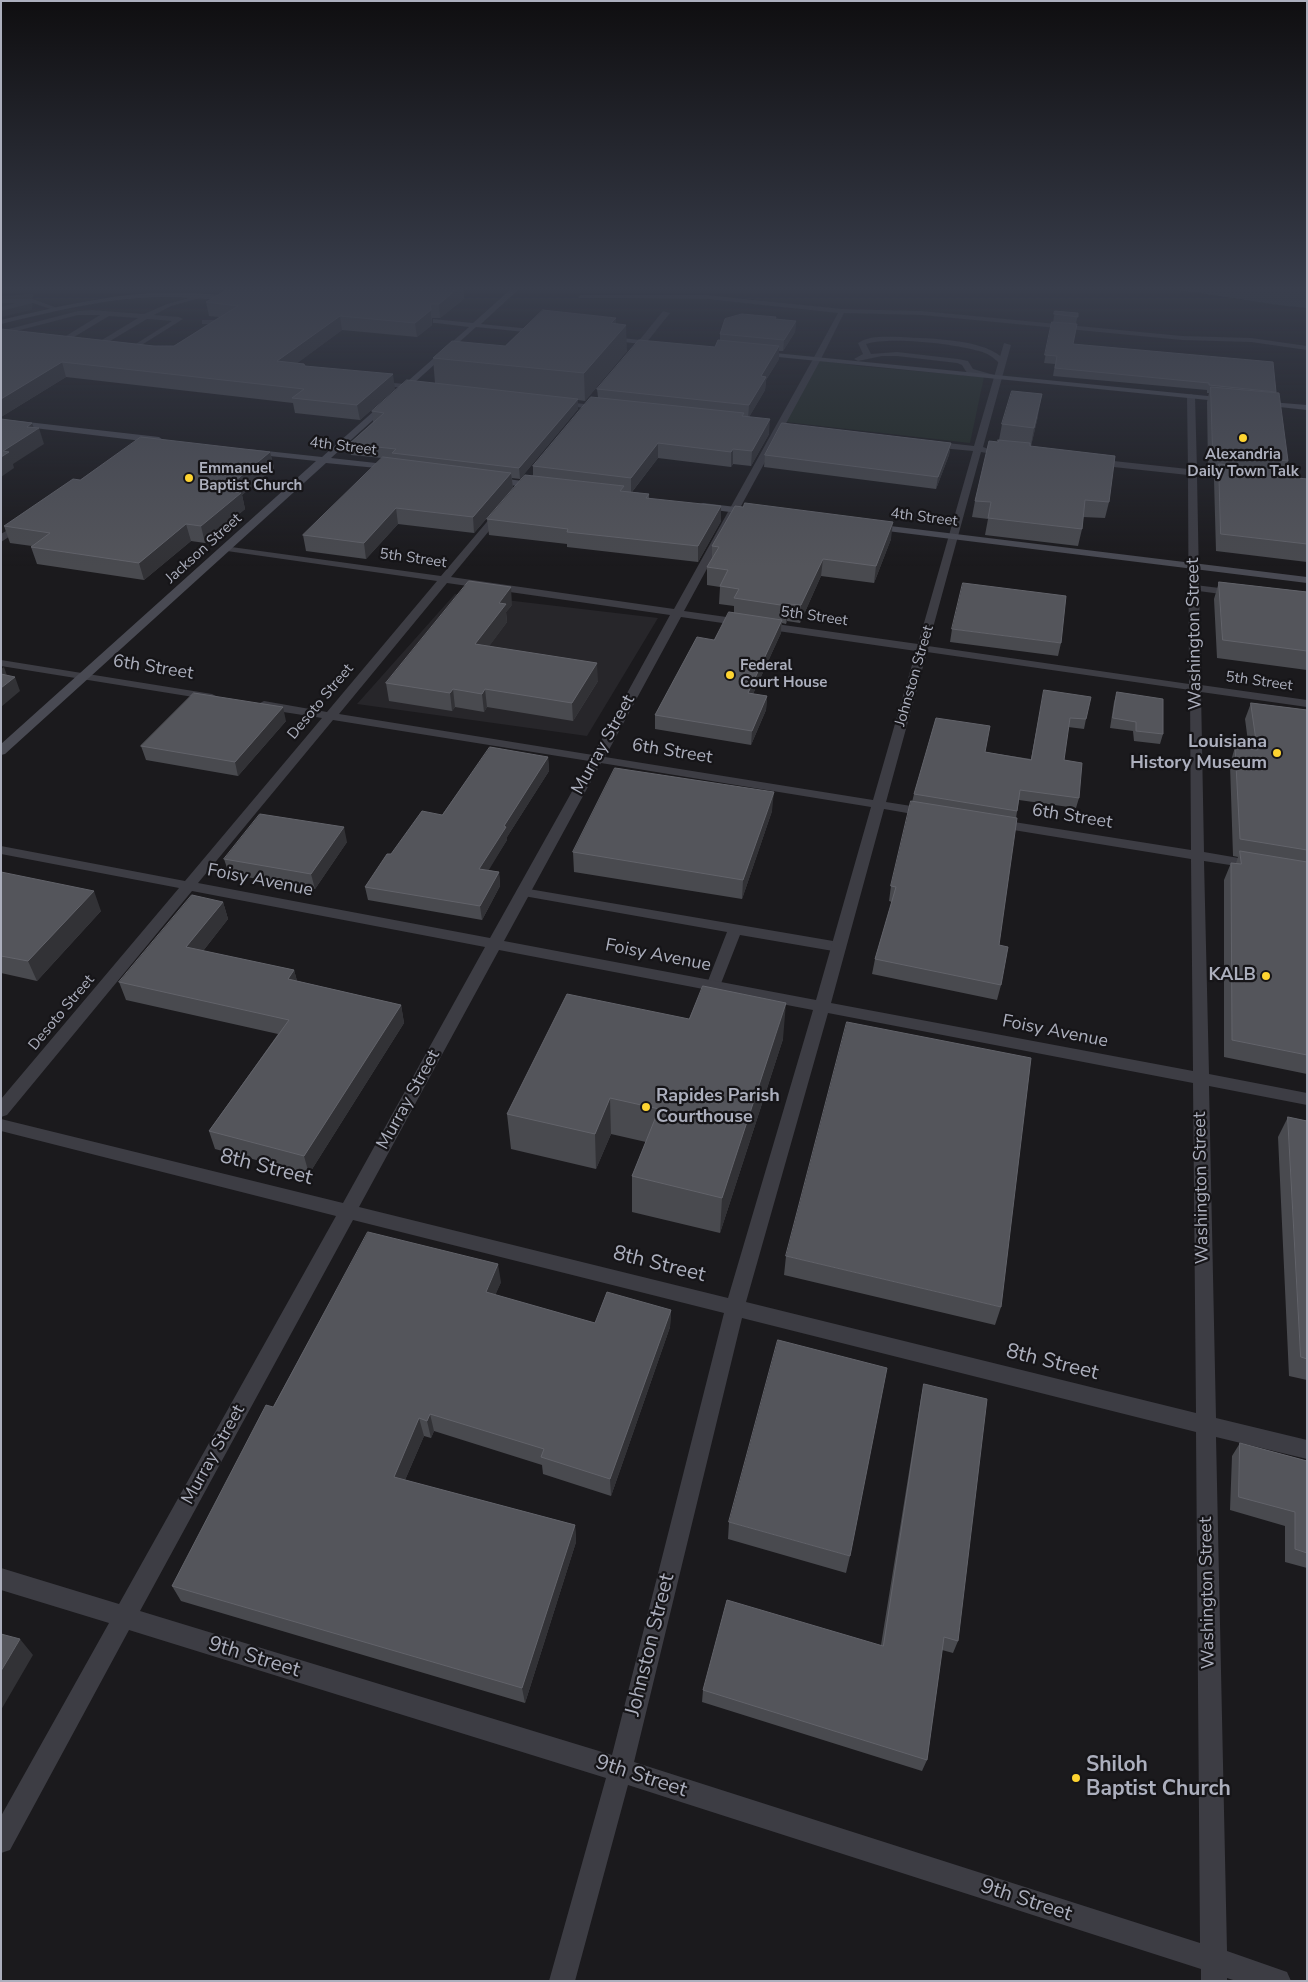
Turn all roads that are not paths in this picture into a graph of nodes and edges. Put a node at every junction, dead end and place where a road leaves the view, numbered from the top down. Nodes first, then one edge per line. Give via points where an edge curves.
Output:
1 (401, 381) edge
2 (409, 381) edge
3 (803, 381) edge
4 (997, 381) edge
5 (1044, 381) edge
6 (367, 383) edge
7 (404, 386) junction
8 (414, 387) edge
9 (1191, 396) junction
10 (1239, 401) edge
11 (550, 402) edge
12 (1249, 402) edge
13 (1307, 408) edge
14 (617, 410) edge
15 (1, 420) edge
16 (775, 427) junction
17 (789, 428) edge
18 (140, 437) junction
19 (168, 441) edge
20 (918, 442) edge
21 (124, 449) edge
22 (978, 449) junction
23 (242, 450) edge
24 (998, 451) edge
25 (325, 460) junction
26 (1085, 461) edge
27 (401, 469) edge
28 (1192, 472) junction
29 (1250, 479) edge
30 (486, 480) edge
31 (527, 481) junction
32 (552, 488) edge
33 (696, 505) edge
34 (734, 510) junction
35 (762, 513) edge
36 (30, 518) edge
37 (868, 526) edge
38 (1, 528) edge
39 (15, 529) junction
40 (953, 536) junction
41 (1, 539) edge
42 (227, 548) junction
43 (1194, 566) junction
44 (445, 579) junction
45 (1307, 580) edge
46 (1195, 588) junction
47 (1251, 595) edge
48 (677, 613) junction
49 (922, 648) junction
50 (1, 663) edge
51 (84, 676) junction
52 (1195, 688) junction
53 (222, 698) edge
54 (252, 703) edge
55 (1307, 704) edge
56 (331, 716) junction
57 (1, 751) edge
58 (597, 759) junction
59 (878, 804) junction
60 (946, 815) edge
61 (985, 822) edge
62 (1, 850) edge
63 (1198, 856) junction
64 (1270, 868) edge
65 (189, 886) junction
66 (524, 892) junction
67 (735, 929) junction
68 (494, 944) junction
69 (839, 947) junction
70 (713, 986) junction
71 (822, 1007) junction
72 (1201, 1079) junction
73 (1307, 1099) edge
74 (1, 1111) edge
75 (1, 1125) edge
76 (348, 1211) junction
77 (735, 1307) junction
78 (1206, 1425) junction
79 (1307, 1450) edge
80 (1, 1579) edge
81 (124, 1618) junction
82 (620, 1770) junction
83 (1, 1841) edge
84 (1214, 1970) edge
85 (562, 1981) edge
86 (1278, 1981) edge

1 - 7 street
2 - 7 main road, Jackson Street
3 - 16 street, Murray Street
4 - 22 street, Johnston Street
5 - 9 main road
6 - 7 street
7 - 8 street
7 - 25 main road, Jackson Street
9 - 10 main road
9 - 28 street, Washington Street
11 - 14 street
12 - 13 main road
15 - 18 main road
16 - 17 street
16 - 34 street, Murray Street
18 - 19 main road
18 - 21 street
20 - 22 street
22 - 24 street
22 - 40 street, Johnston Street
23 - 25 main road, 4th Street
25 - 27 main road, 4th Street
25 - 42 main road, Jackson Street
26 - 28 street
28 - 29 street
28 - 43 street, Washington Street
30 - 31 main road
31 - 32 main road
31 - 44 street, Desoto Street
33 - 34 main road
34 - 35 main road
34 - 48 street, Murray Street
36 - 39 street
37 - 40 main road, 4th Street
38 - 39 street
39 - 41 street
40 - 43 main road, 4th Street
40 - 49 street, Johnston Street
42 - 44 street, 5th Street
42 - 51 main road, Jackson Street
43 - 45 main road, 4th Street
43 - 46 street, Washington Street
44 - 48 street, 5th Street
44 - 56 street, Desoto Street
46 - 47 street
46 - 52 street, Washington Street
48 - 49 street, 5th Street
48 - 58 street, Murray Street
49 - 52 street, 5th Street
49 - 59 street, Johnston Street
50 - 51 street, 6th Street
51 - 53 street, 6th Street
51 - 57 main road, Jackson Street
52 - 55 street, 5th Street
52 - 63 street, Washington Street
54 - 56 street, 6th Street
56 - 58 street, 6th Street
56 - 65 street, Desoto Street
58 - 59 street, 6th Street
58 - 66 street, Murray Street
59 - 60 street, 6th Street
59 - 69 street, Johnston Street
61 - 63 street, 6th Street
62 - 65 street, Foisy Avenue
63 - 64 street, 6th Street
63 - 72 street, Washington Street
65 - 68 street, Foisy Avenue
65 - 74 street, Desoto Street
66 - 67 street
66 - 68 street, Murray Street
67 - 69 street
67 - 70 street
68 - 70 street, Foisy Avenue
68 - 76 street, Murray Street
69 - 71 street, Johnston Street
70 - 71 street, Foisy Avenue
71 - 72 street, Foisy Avenue
71 - 77 street, Johnston Street
72 - 73 street, Foisy Avenue
72 - 78 street, Washington Street
75 - 76 street, 8th Street
76 - 77 street, 8th Street
76 - 81 street, Murray Street
77 - 78 street, 8th Street
77 - 82 street, Johnston Street
78 - 79 street, 8th Street
78 - 84 street, Washington Street
80 - 81 street, 9th Street
81 - 82 street, 9th Street
81 - 83 street, Murray Street
82 - 84 street, 9th Street
82 - 85 street, Johnston Street
84 - 86 street, 9th Street

